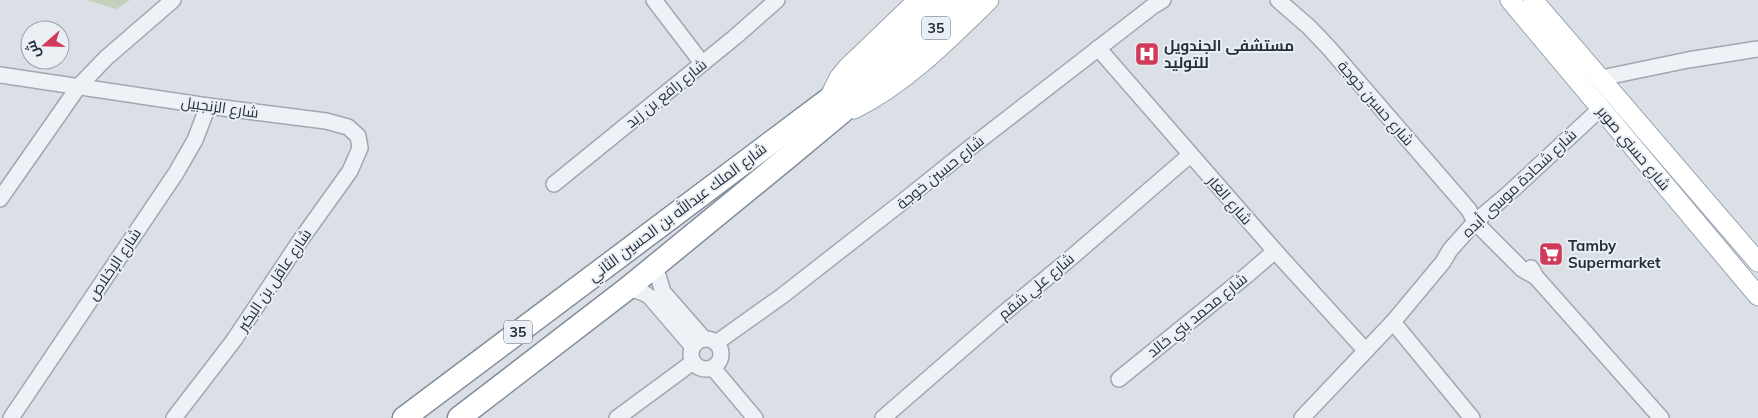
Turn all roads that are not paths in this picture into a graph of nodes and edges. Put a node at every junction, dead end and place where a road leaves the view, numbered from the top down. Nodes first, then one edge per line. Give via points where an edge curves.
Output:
1 (173, 0) edge
2 (654, 0) edge
3 (777, 0) edge
4 (918, 0) edge
5 (943, 0) edge
6 (966, 0) edge
7 (989, 0) edge
8 (1163, 0) edge
9 (1278, 0) edge
10 (1510, 0) edge
11 (1533, 0) edge
12 (1098, 48) junction
13 (1758, 49) edge
14 (900, 51) junction
15 (702, 63) junction
16 (0, 75) edge
17 (1601, 78) junction
18 (79, 86) junction
19 (208, 106) junction
20 (835, 106) junction
21 (1600, 108) junction
22 (358, 136) joint
23 (1190, 155) junction
24 (554, 184) dead end
25 (0, 199) edge
26 (1703, 199) junction
27 (1689, 214) junction
28 (1480, 219) junction
29 (1274, 251) junction
30 (1758, 262) edge
31 (655, 266) junction
32 (628, 288) junction
33 (1758, 296) edge
34 (1392, 322) junction
35 (702, 348) junction
36 (1366, 350) junction
37 (713, 368) junction
38 (1119, 379) dead end
39 (1307, 416) edge
40 (11, 418) edge
41 (174, 418) edge
42 (404, 418) edge
43 (459, 418) edge
44 (617, 418) edge
45 (755, 418) edge
46 (883, 418) edge
47 (1472, 418) edge
48 (1661, 418) edge

1 - 18 street
2 - 15 street
3 - 15 street, شارع رافع بن زيد
4 - 20 main road via 839,78
5 - 14 highway, شارع الملك عبدالله بن الحسين الثاني / 35
6 - 14 highway, شارع الملك عبدالله بن الحسين الثاني / 35
7 - 20 main road via 895,84 867,102
8 - 12 street, شارع حسين خوجة
9 - 28 street, شارع حسين خوجة via 1329,48
10 - 21 main road, شارع حسني صوبر
11 - 17 main road, شارع حسني صوبر
12 - 23 street, شارع الغار
12 - 35 street, شارع حسين خوجة via 782,296
13 - 17 street
14 - 20 highway, شارع الملك عبدالله بن الحسين الثاني / 35
15 - 24 street, شارع رافع بن زيد
16 - 18 street, شارع الزنجبيل
17 - 26 main road, شارع حسني صوبر
18 - 19 street, شارع الزنجبيل
18 - 25 street
19 - 22 street, شارع الزنجبيل via 326,121 348,127
19 - 40 street, شارع الإخلاص via 195,140 176,173
20 - 31 highway, شارع الملك عبدالله بن الحسين الثاني / 35
20 - 42 highway, شارع الملك عبدالله بن الحسين الثاني / 35
21 - 27 main road, شارع حسني صوبر
21 - 28 street, شارع شحادة موسى أبده
22 - 41 street, شارع عاقل بن البكير via 360,148 350,171 234,340
23 - 29 street, شارع الغار
23 - 46 street, شارع علي شقم
26 - 27 main road
26 - 30 main road, شارع حسني صوبر
27 - 33 main road, شارع حسني صوبر
28 - 34 street, شارع شحادة موسى أبده
28 - 48 street, شارع حسين خوجة via 1528,264
29 - 36 street, شارع الغار
29 - 38 street, شارع محمد بني خالد
31 - 32 highway, شارع الملك عبدالله بن الحسين الثاني / 35
31 - 35 street via 663,292
32 - 35 street via 650,297
32 - 43 highway, شارع الملك عبدالله بن الحسين الثاني / 35
34 - 36 street, شارع شحادة موسى أبده
34 - 47 street
35 - 37 street via 702,369
35 - 37 street via 720,350 721,356
35 - 44 street, شارع حسين خوجة
36 - 39 street, شارع شحادة موسى أبده
37 - 45 street

